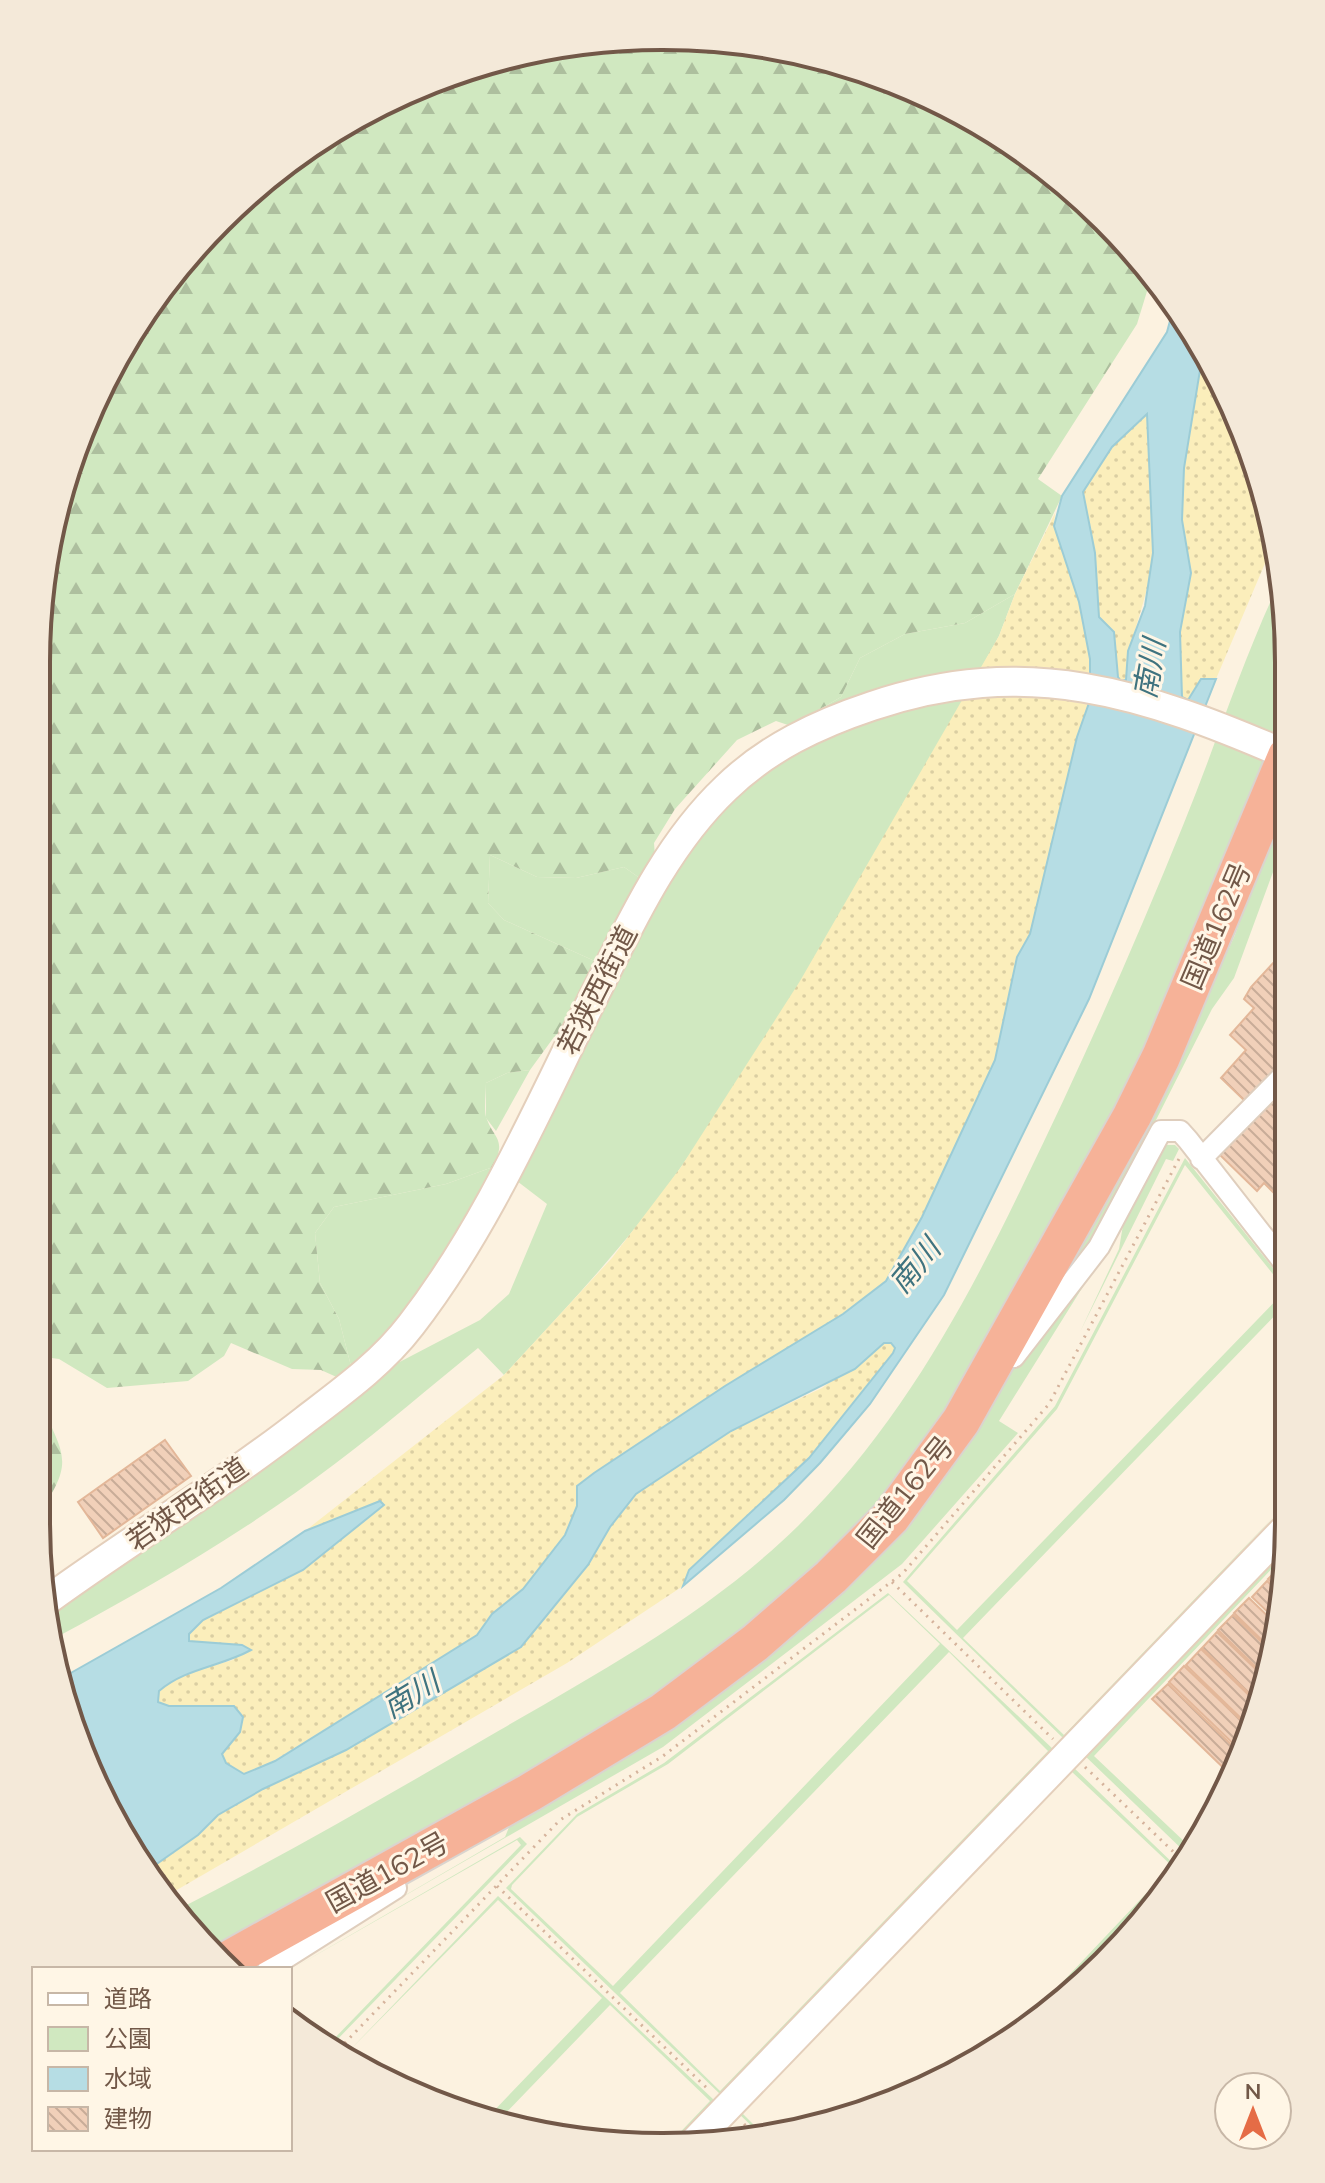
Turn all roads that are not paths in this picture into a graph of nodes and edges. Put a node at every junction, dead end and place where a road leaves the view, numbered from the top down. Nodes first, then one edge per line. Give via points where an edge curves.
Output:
1 (1275, 750) edge
2 (1275, 771) edge
3 (1275, 1084) edge
4 (1201, 1159) junction
5 (1275, 1252) edge
6 (991, 1369) junction
7 (1275, 1540) edge
8 (55, 1595) edge
9 (478, 1821) junction
10 (233, 1958) edge
11 (271, 1967) edge
12 (704, 2132) edge

1 - 8 street, 若狭西街道 via 1204,719 1115,692 1062,683 1002,682 948,687 884,702 819,725 765,756 713,801 651,887 486,1207 407,1331 370,1369 291,1432
2 - 6 highway, 国道162号 via 1161,1057
3 - 4 street
4 - 5 street
4 - 6 street via 1180,1131 1161,1131 1099,1247 1017,1353 1002,1369
6 - 9 highway, 国道162号 via 918,1484 831,1577 663,1712
7 - 12 street
9 - 10 highway, 国道162号
9 - 11 street via 480,1840

